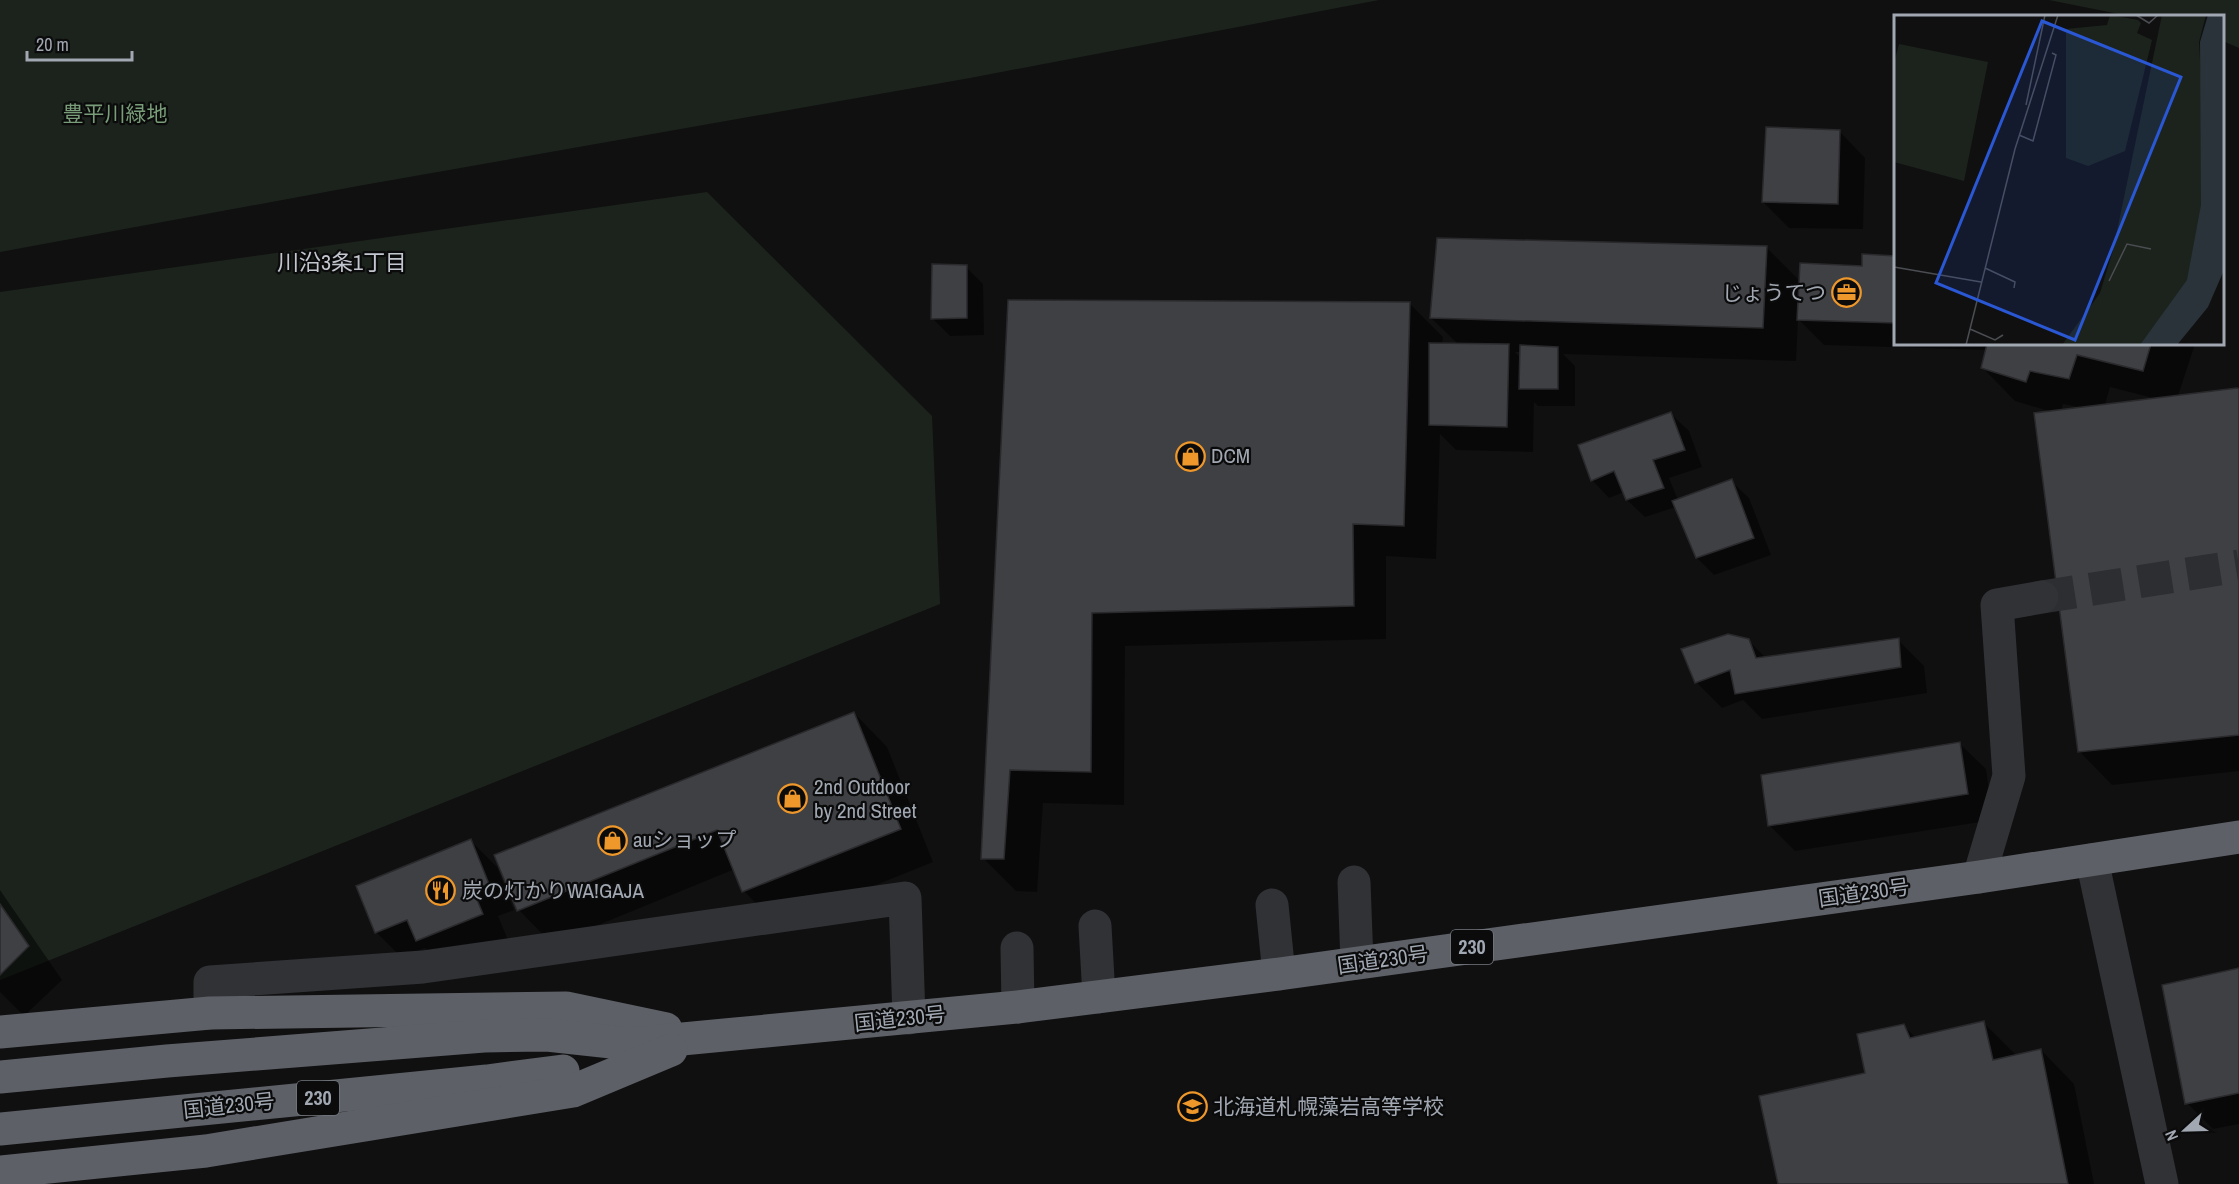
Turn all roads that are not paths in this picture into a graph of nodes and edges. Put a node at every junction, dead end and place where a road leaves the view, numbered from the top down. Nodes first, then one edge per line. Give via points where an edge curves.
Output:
1 (2042, 597) tunnel mouth
2 (2239, 837) edge
3 (2092, 860) junction
4 (1979, 877) junction
5 (1354, 882) dead end
6 (1272, 905) dead end
7 (1095, 926) dead end
8 (1017, 948) dead end
9 (1357, 963) junction
10 (1279, 974) junction
11 (1099, 997) junction
12 (1018, 1007) junction
13 (210, 1013) junction
14 (909, 1018) junction
15 (0, 1032) edge
16 (703, 1037) junction
17 (630, 1044) junction
18 (0, 1077) edge
19 (0, 1128) edge
20 (0, 1172) edge
21 (2162, 1184) edge

1 - 4 street via 1997,605 2009,776
2 - 3 highway, 国道230号 / 230
3 - 4 highway, 国道230号 / 230
3 - 21 street
4 - 9 highway, 国道230号 / 230
5 - 9 street
6 - 10 street
7 - 11 street
8 - 12 street
9 - 10 highway, 国道230号 / 230
10 - 11 highway, 国道230号 / 230
11 - 12 highway, 国道230号 / 230
12 - 14 highway, 国道230号 / 230
13 - 14 street via 210,982 423,967 905,898
13 - 15 highway
13 - 16 highway via 566,1008
14 - 16 highway, 国道230号 / 230
16 - 17 highway, 国道230号 / 230
16 - 20 highway via 573,1091 206,1151
17 - 18 highway, 国道230号 / 230 via 547,1035 484,1036
17 - 19 highway, 国道230号 / 230 via 583,1068 487,1081

